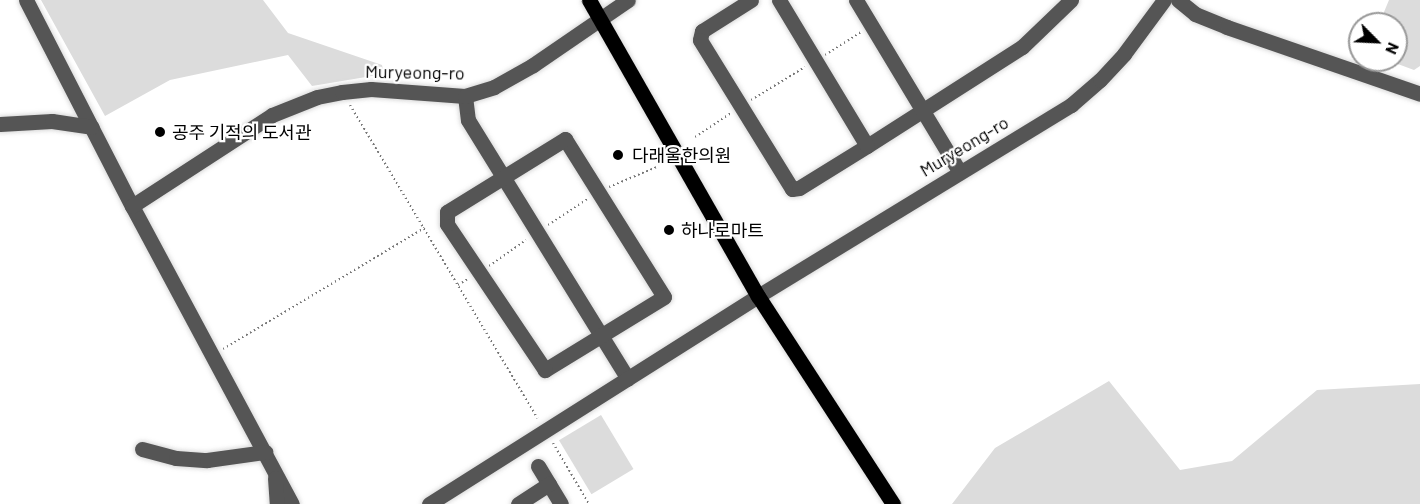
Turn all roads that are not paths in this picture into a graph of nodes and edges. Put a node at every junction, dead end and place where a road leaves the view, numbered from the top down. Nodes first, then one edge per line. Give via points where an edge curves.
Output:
1 (26, 0) edge
2 (589, 0) edge
3 (628, 0) edge
4 (751, 0) edge
5 (779, 0) edge
6 (856, 0) edge
7 (1071, 0) edge
8 (1164, 0) edge
9 (1178, 0) edge
10 (599, 18) junction
11 (1417, 89) edge
12 (465, 96) junction
13 (923, 111) junction
14 (0, 124) edge
15 (92, 127) junction
16 (867, 146) junction
17 (959, 171) junction
18 (503, 178) junction
19 (132, 206) junction
20 (758, 296) junction
21 (601, 336) junction
22 (628, 379) junction
23 (142, 449) dead end
24 (265, 452) junction
25 (538, 466) dead end
26 (274, 469) junction
27 (549, 484) junction
28 (436, 502) edge
29 (278, 504) edge
30 (292, 504) edge
31 (518, 504) edge
32 (561, 504) edge
33 (892, 504) edge

1 - 15 street
2 - 10 main road
3 - 10 street, Muryeong-ro
4 - 16 street via 702,31 700,40 792,189
5 - 16 street
6 - 13 street
7 - 13 street via 1022,47
8 - 17 street, Muryeong-ro via 1101,80 1071,105
9 - 11 street via 1195,14 1227,27
10 - 12 street, Muryeong-ro via 494,87
10 - 20 main road
12 - 18 street via 468,120
12 - 19 street, Muryeong-ro via 371,89 317,97 272,115
13 - 16 street
13 - 17 street
14 - 15 street via 52,121
15 - 19 street
17 - 20 street, Muryeong-ro
18 - 21 street
18 - 21 street via 447,212 447,224 545,370
18 - 21 street via 565,139 599,191 664,297
19 - 24 street
20 - 22 street, Muryeong-ro
20 - 33 main road
21 - 22 street
22 - 28 street, Muryeong-ro
23 - 24 street via 176,458 207,460
24 - 26 street
25 - 27 street
26 - 29 street
26 - 30 street
27 - 31 street
27 - 32 street

